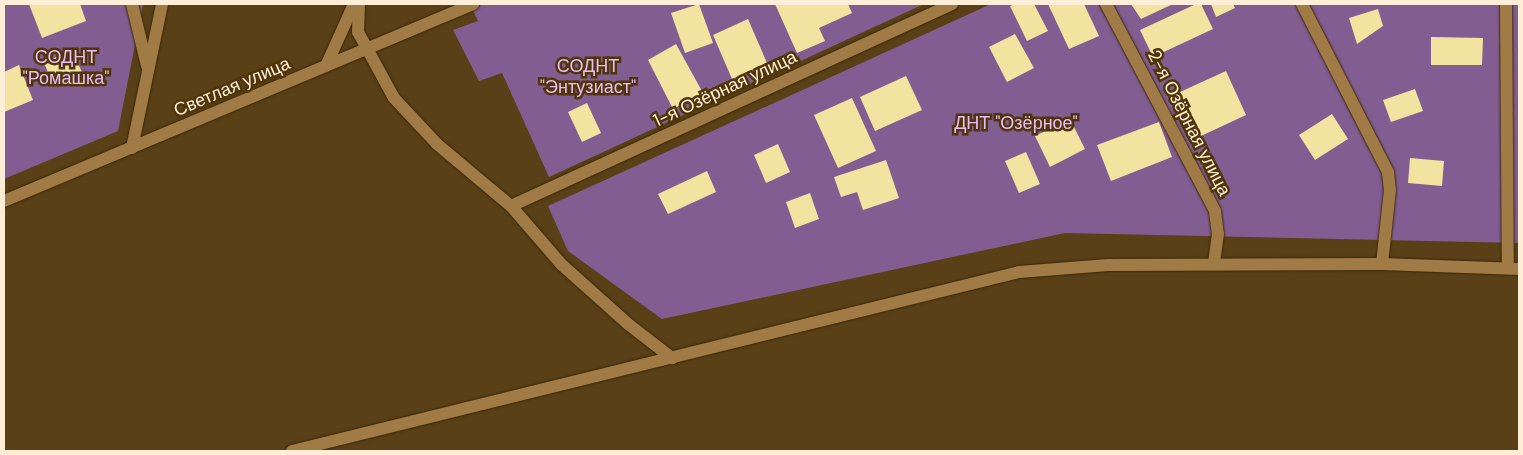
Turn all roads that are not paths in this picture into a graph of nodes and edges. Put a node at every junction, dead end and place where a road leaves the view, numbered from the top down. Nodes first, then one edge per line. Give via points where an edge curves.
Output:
1 (132, 4) edge
2 (162, 4) edge
3 (354, 4) edge
4 (358, 4) edge
5 (473, 4) edge
6 (952, 4) edge
7 (1106, 4) edge
8 (1302, 4) edge
9 (1506, 4) edge
10 (365, 50) junction
11 (326, 66) junction
12 (148, 68) junction
13 (132, 148) junction
14 (4, 201) edge
15 (512, 206) junction
16 (1214, 264) junction
17 (1382, 264) junction
18 (1514, 268) edge
19 (672, 358) junction
20 (292, 451) edge

1 - 12 street
2 - 12 street
3 - 11 street
4 - 10 street via 358,32
5 - 10 street, Светлая улица
6 - 15 street, 1-я Озёрная улица
7 - 16 street, 2-я Озёрная улица via 1215,211 1218,234
8 - 17 street via 1388,172 1390,190
9 - 18 street
10 - 11 street, Светлая улица
10 - 15 street via 394,98 419,127
11 - 13 street, Светлая улица
12 - 13 street
13 - 14 street, Светлая улица
15 - 19 street via 561,264
16 - 17 street
16 - 19 street via 1108,264 1019,272
17 - 18 street
19 - 20 street

